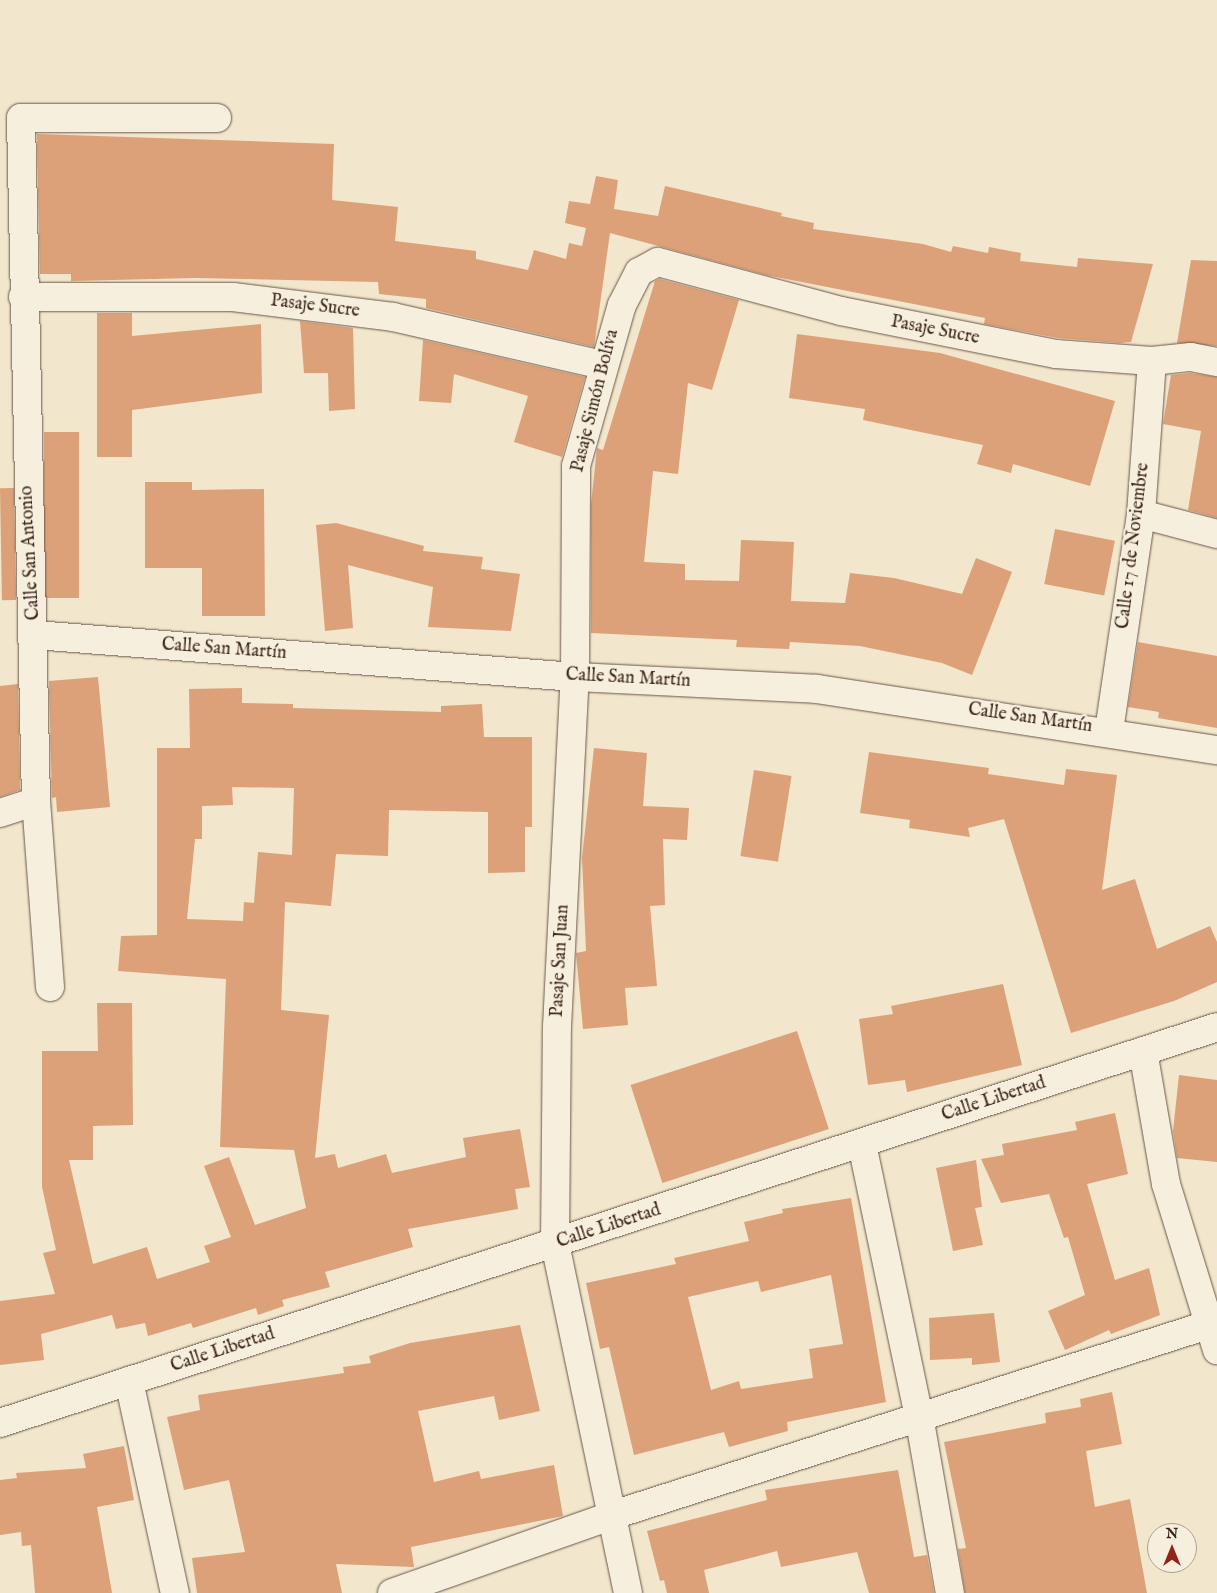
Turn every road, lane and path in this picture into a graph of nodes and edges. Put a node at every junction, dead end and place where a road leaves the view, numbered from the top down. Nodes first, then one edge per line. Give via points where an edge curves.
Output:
1 (217, 118) dead end
2 (658, 262) joint
3 (23, 297) junction
4 (1152, 361) junction
5 (1217, 362) edge
6 (603, 365) junction
7 (12, 376) edge
8 (1141, 514) junction
9 (1217, 534) edge
10 (35, 635) junction
11 (575, 677) junction
12 (1109, 731) junction
13 (1217, 750) edge
14 (36, 801) junction
15 (0, 813) edge
16 (50, 987) dead end
17 (1217, 1027) edge
18 (1143, 1051) junction
19 (862, 1144) junction
20 (555, 1245) junction
21 (1214, 1333) edge
22 (129, 1381) junction
23 (920, 1416) junction
24 (0, 1424) edge
25 (613, 1515) junction
26 (175, 1593) edge
27 (392, 1593) edge
28 (628, 1593) edge
29 (950, 1593) edge

1 - 3 street, Calle San Antonio via 21,118
2 - 4 street, Pasaje Sucre via 934,332 1056,354
2 - 6 street, Pasaje Simón Bolíva via 639,272 626,296
3 - 6 street, Pasaje Sucre via 233,297 393,317
3 - 7 street, Calle San Antonio
4 - 5 street, Pasaje Sucre via 1192,357
4 - 8 street, Calle 17 de Noviembre
6 - 11 street, Pasaje Simón Bolíva via 576,466
7 - 10 street, Calle San Antonio
8 - 9 street
8 - 12 street, Calle 17 de Noviembre
10 - 11 street, Calle San Martín
10 - 14 street, Calle San Antonio
11 - 12 street, Calle San Martín via 817,688
11 - 20 street, Pasaje San Juan via 557,1027
12 - 13 street, Calle San Martín
14 - 15 street
14 - 16 street, Calle San Antonio
17 - 18 street, Calle Libertad
18 - 19 street, Calle Libertad
18 - 21 street via 1166,1184
19 - 20 street, Calle Libertad
19 - 23 street
20 - 22 street, Calle Libertad
20 - 25 street, Pasaje San Juan
21 - 23 street
22 - 24 street, Calle Libertad
22 - 26 street
23 - 25 street
23 - 29 street
25 - 27 street
25 - 28 street, Pasaje San Juan

